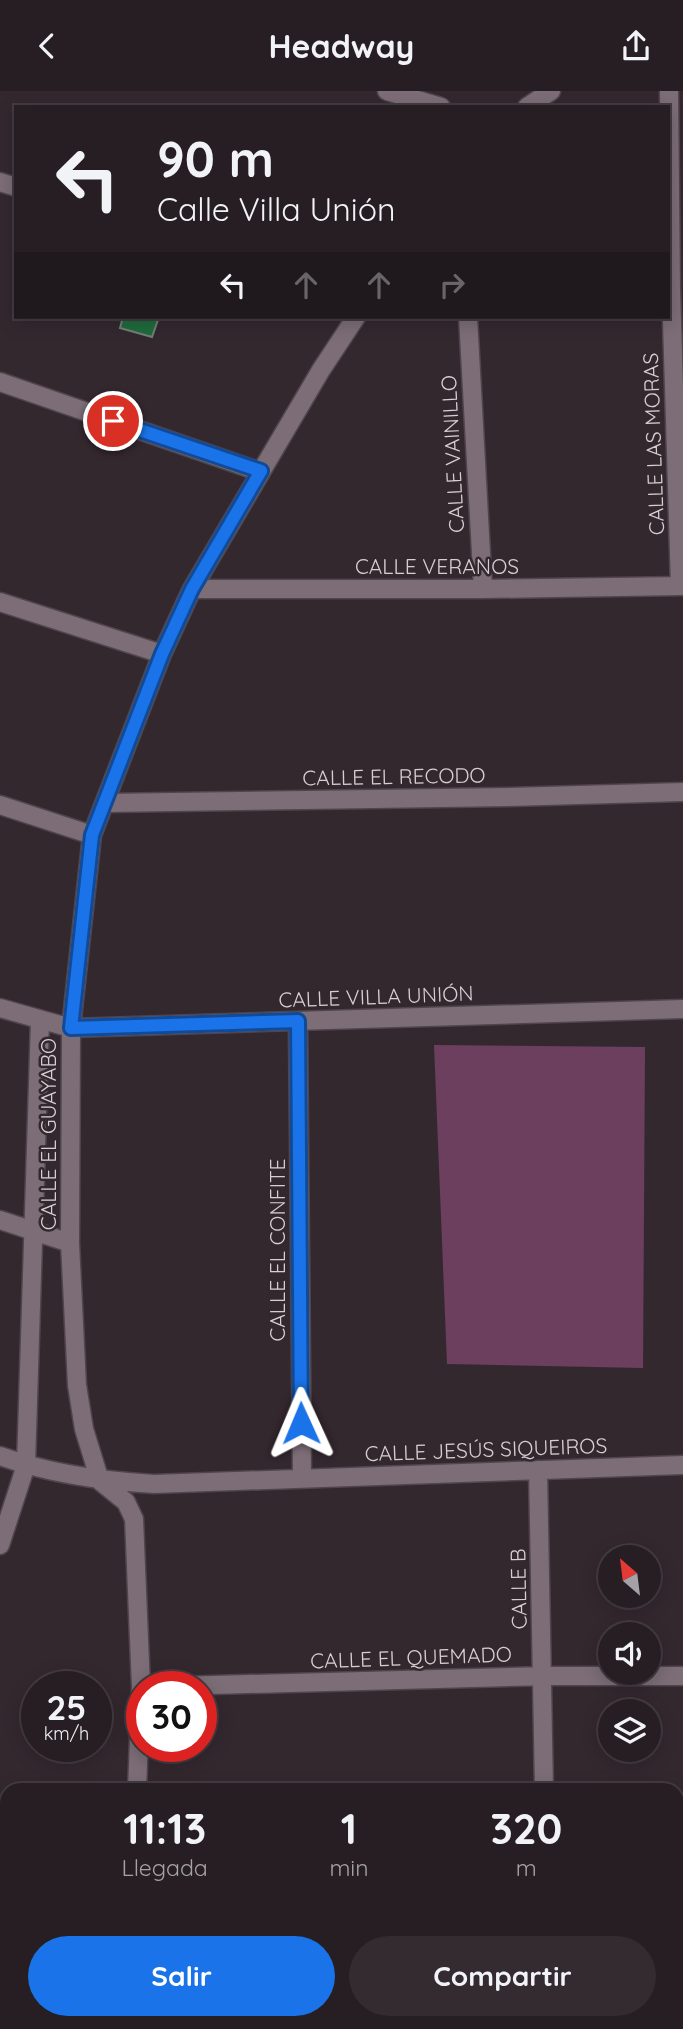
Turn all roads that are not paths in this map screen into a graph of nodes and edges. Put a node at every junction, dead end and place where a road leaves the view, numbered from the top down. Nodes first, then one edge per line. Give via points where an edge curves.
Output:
1 (390, 91) edge
2 (551, 91) edge
3 (436, 105) edge
4 (530, 105) edge
5 (670, 190) edge
6 (355, 319) edge
7 (468, 319) edge
8 (0, 382) edge
9 (261, 471) junction
10 (681, 586) edge
11 (192, 589) junction
12 (482, 589) junction
13 (0, 602) edge
14 (162, 654) junction
15 (683, 792) edge
16 (106, 803) junction
17 (0, 805) edge
18 (92, 835) junction
19 (0, 1008) edge
20 (683, 1009) edge
21 (40, 1020) junction
22 (298, 1021) junction
23 (71, 1028) junction
24 (0, 1220) edge
25 (34, 1231) junction
26 (70, 1243) junction
27 (0, 1456) edge
28 (26, 1465) junction
29 (683, 1465) edge
30 (538, 1470) junction
31 (302, 1478) junction
32 (100, 1481) junction
33 (0, 1545) edge
34 (140, 1671) edge
35 (543, 1676) junction
36 (683, 1676) edge
37 (217, 1685) edge
38 (138, 1762) edge
39 (137, 1783) edge
40 (544, 1783) edge

1 - 3 street
2 - 4 street
5 - 10 street, CALLE LAS MORAS
6 - 9 street, CALLE EL GUAYABO
7 - 12 street, CALLE VAINILLO
8 - 9 street
9 - 11 street, CALLE EL GUAYABO
10 - 12 street, CALLE VERANOS
11 - 12 street, CALLE VERANOS
11 - 14 street, CALLE EL GUAYABO
13 - 14 street
14 - 16 street, CALLE EL GUAYABO
15 - 16 street, CALLE EL RECODO
16 - 18 street, CALLE EL GUAYABO
17 - 18 street
18 - 23 street, CALLE EL GUAYABO
19 - 21 street, CALLE VILLA UNIÓN
20 - 22 street, CALLE VILLA UNIÓN
21 - 23 street, CALLE VILLA UNIÓN
21 - 25 street
22 - 23 street, CALLE VILLA UNIÓN
22 - 31 street, CALLE EL CONFITE
23 - 26 street, CALLE EL GUAYABO
24 - 25 street
25 - 26 street
25 - 28 street
26 - 32 street, CALLE EL GUAYABO via 78,1385 84,1429
27 - 28 street, CALLE JESÚS SIQUEIROS
28 - 32 street, CALLE JESÚS SIQUEIROS
28 - 33 street
29 - 30 street, CALLE JESÚS SIQUEIROS
30 - 31 street, CALLE JESÚS SIQUEIROS
30 - 35 street, CALLE B
31 - 32 street, CALLE JESÚS SIQUEIROS via 154,1484
32 - 34 street via 126,1503 134,1519
35 - 36 street, CALLE EL QUEMADO
35 - 37 street, CALLE EL QUEMADO
35 - 40 street, CALLE B
38 - 39 street

